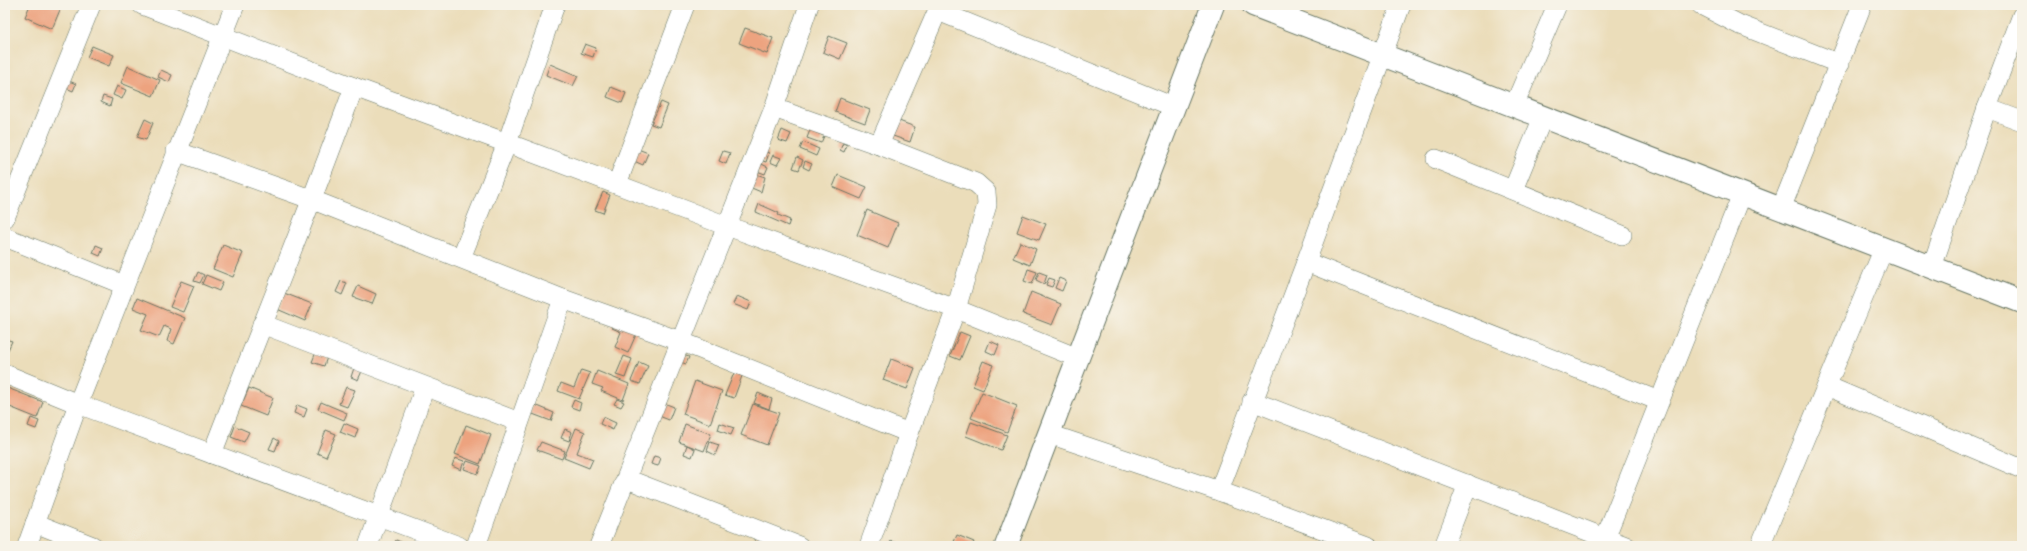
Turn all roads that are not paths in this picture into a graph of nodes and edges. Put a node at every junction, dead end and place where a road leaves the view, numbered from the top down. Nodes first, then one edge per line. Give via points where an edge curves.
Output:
1 (91, 5) edge
2 (142, 5) edge
3 (235, 5) edge
4 (685, 5) edge
5 (808, 5) edge
6 (1213, 5) edge
7 (1253, 5) edge
8 (1401, 5) edge
9 (1556, 5) edge
10 (1701, 5) edge
11 (1862, 5) edge
12 (551, 6) edge
13 (939, 8) edge
14 (2022, 15) edge
15 (222, 36) junction
16 (1381, 54) junction
17 (1840, 64) junction
18 (354, 87) junction
19 (1514, 106) junction
20 (1174, 107) junction
21 (774, 108) junction
22 (1987, 108) junction
23 (1543, 117) junction
24 (2022, 121) edge
25 (508, 143) junction
26 (879, 145) junction
27 (176, 151) junction
28 (1436, 159) dead end
29 (617, 184) junction
30 (1513, 190) junction
31 (1742, 194) junction
32 (313, 200) junction
33 (1780, 209) junction
34 (5, 218) edge
35 (727, 226) junction
36 (1622, 235) dead end
37 (5, 237) edge
38 (1884, 248) junction
39 (461, 258) junction
40 (1306, 262) junction
41 (1932, 267) junction
42 (124, 285) junction
43 (563, 299) junction
44 (2022, 302) edge
45 (956, 309) junction
46 (262, 324) junction
47 (680, 341) junction
48 (1078, 358) junction
49 (5, 374) edge
50 (1827, 386) junction
51 (425, 387) junction
52 (1252, 401) junction
53 (1658, 401) junction
54 (78, 404) junction
55 (520, 422) junction
56 (909, 433) junction
57 (1049, 434) junction
58 (212, 454) junction
59 (2022, 469) edge
60 (627, 479) junction
61 (1468, 484) junction
62 (1219, 490) junction
63 (380, 516) junction
64 (35, 523) junction
65 (1604, 542) edge
66 (27, 546) edge
67 (93, 546) edge
68 (368, 546) edge
69 (459, 546) edge
70 (476, 546) edge
71 (599, 546) edge
72 (799, 546) edge
73 (869, 546) edge
74 (1006, 546) edge
75 (1368, 546) edge
76 (1444, 546) edge
77 (1626, 546) edge
78 (1760, 546) edge

1 - 34 street
2 - 15 street
3 - 15 street
4 - 29 street
5 - 21 street
6 - 20 street
7 - 16 street
8 - 16 street
9 - 19 street
10 - 17 street via 1738,24
11 - 17 street
12 - 25 street
13 - 20 street
13 - 26 street
14 - 22 street
15 - 18 street
15 - 27 street
16 - 19 street
16 - 40 street
17 - 33 street
18 - 25 street
18 - 32 street
19 - 23 street
20 - 48 street
21 - 26 street
21 - 35 street
22 - 24 street
22 - 41 street
23 - 30 street
23 - 31 street
25 - 29 street
25 - 39 street
26 - 45 street via 976,183 986,192 987,205
27 - 32 street
27 - 42 street
28 - 30 street
29 - 35 street
30 - 36 street
31 - 33 street
31 - 53 street
32 - 39 street
32 - 46 street
33 - 38 street
35 - 45 street
35 - 47 street
37 - 42 street
38 - 41 street
38 - 50 street
39 - 43 street
40 - 52 street
40 - 53 street
41 - 44 street
42 - 54 street
43 - 47 street
43 - 55 street
45 - 48 street
45 - 56 street
46 - 51 street
46 - 58 street
47 - 56 street
47 - 60 street
48 - 57 street
49 - 54 street
50 - 59 street
50 - 78 street
51 - 55 street
51 - 63 street
52 - 61 street
52 - 62 street
53 - 65 street
54 - 58 street
54 - 64 street
55 - 70 street
56 - 73 street
57 - 62 street
57 - 74 street
58 - 63 street
60 - 71 street
60 - 72 street
61 - 65 street
61 - 76 street
62 - 75 street
63 - 68 street
63 - 69 street
64 - 66 street
64 - 67 street
65 - 77 street

